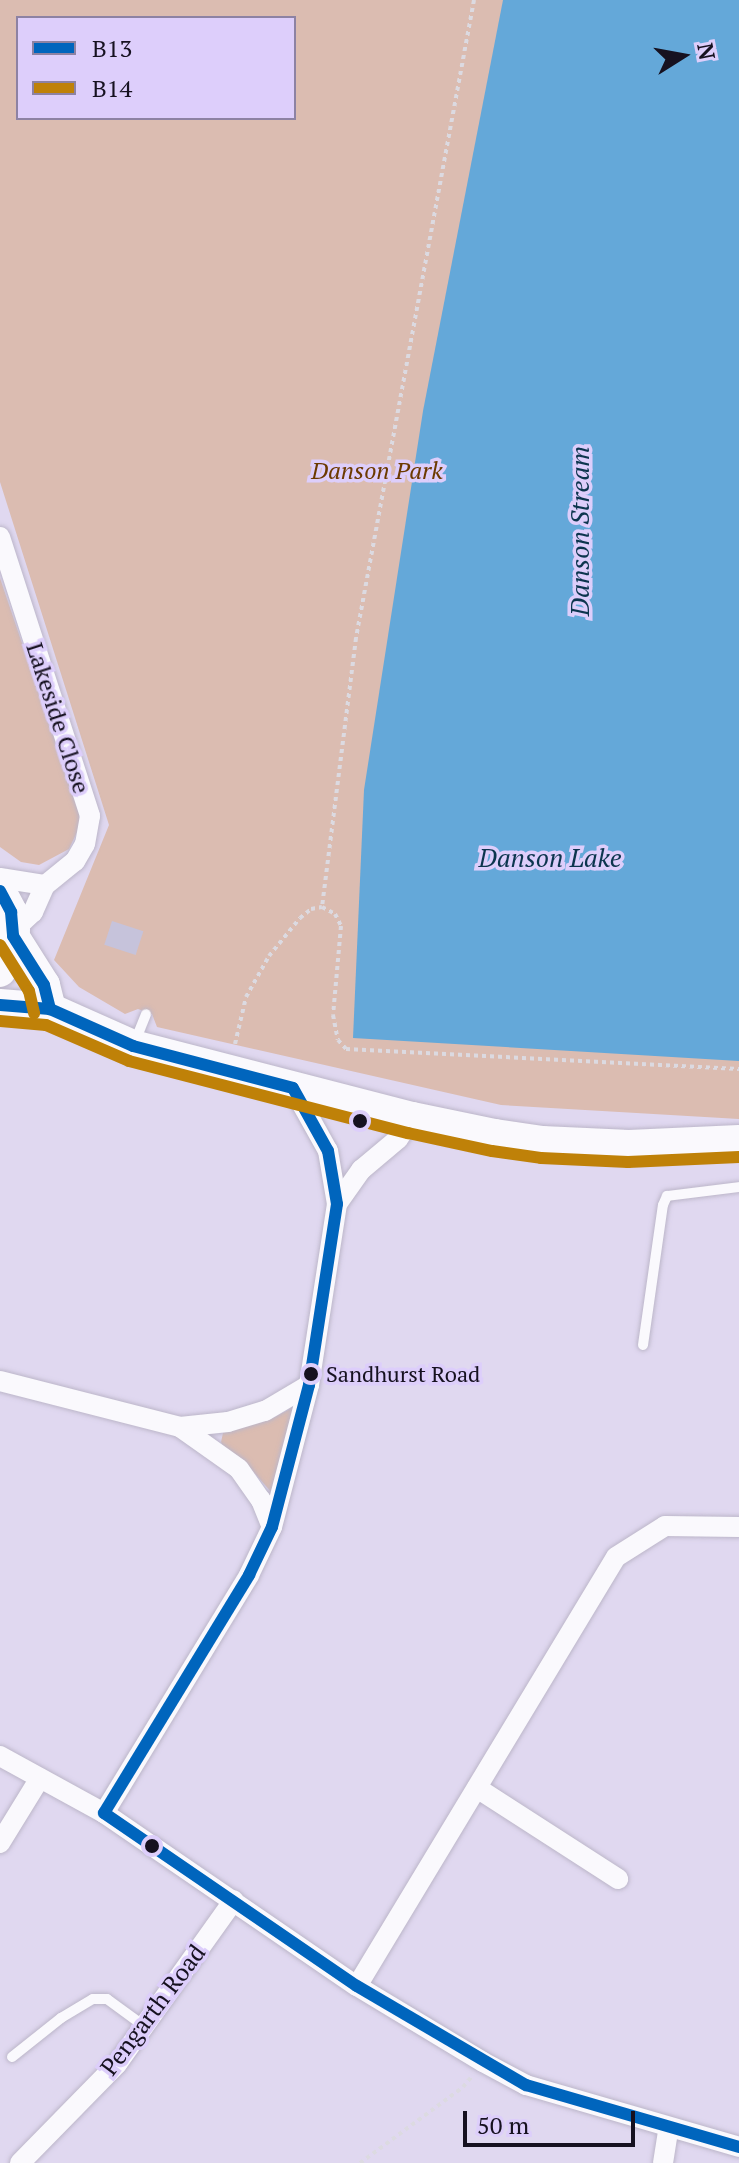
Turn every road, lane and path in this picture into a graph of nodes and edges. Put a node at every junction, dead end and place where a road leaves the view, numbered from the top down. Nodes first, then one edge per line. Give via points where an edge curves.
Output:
1 (474, 0) edge
2 (0, 537) edge
3 (0, 878) edge
4 (45, 885) junction
5 (0, 891) edge
6 (322, 907) junction
7 (13, 933) junction
8 (0, 971) edge
9 (0, 1005) edge
10 (50, 1009) junction
11 (146, 1014) dead end
12 (133, 1046) junction
13 (234, 1051) dead end
14 (739, 1069) edge
15 (293, 1088) junction
16 (412, 1118) junction
17 (739, 1141) edge
18 (739, 1187) edge
19 (337, 1204) junction
20 (643, 1345) dead end
21 (0, 1381) edge
22 (309, 1385) junction
23 (180, 1427) junction
24 (272, 1527) junction
25 (739, 1527) edge
26 (0, 1756) edge
27 (40, 1778) junction
28 (477, 1788) junction
29 (104, 1813) junction
30 (0, 1843) edge
31 (618, 1879) dead end
32 (234, 1900) junction
33 (357, 1986) junction
34 (144, 2026) junction
35 (12, 2057) dead end
36 (463, 2087) dead end
37 (669, 2127) junction
38 (739, 2147) edge
39 (33, 2159) edge
40 (360, 2163) edge
41 (663, 2163) edge

1 - 6 path via 356,638
2 - 4 street, Lakeside Close via 90,816 85,844 75,861
3 - 4 street
4 - 7 street, Lakeside Close via 33,912
5 - 7 main road via 11,912
6 - 13 path via 300,918 269,956 246,997
6 - 14 path via 335,914 341,926 333,1015 338,1040 346,1049
7 - 8 main road
7 - 10 main road via 44,985
9 - 10 main road
10 - 12 main road
11 - 12 lane
12 - 15 main road
15 - 16 main road
15 - 19 street via 328,1151
16 - 17 main road via 542,1142 629,1146
16 - 19 street via 398,1139 361,1170
18 - 20 lane via 667,1196
19 - 22 street
21 - 23 street
22 - 23 street via 265,1411
22 - 24 street
23 - 24 street via 239,1469
24 - 29 street via 249,1575
25 - 28 street via 665,1526 616,1557
26 - 27 street
27 - 29 street
27 - 30 street
28 - 31 street
28 - 33 street
29 - 32 street
32 - 33 street
32 - 34 street, Pengarth Road
33 - 37 street via 431,2034 526,2085
34 - 35 lane via 107,1999 93,1999
34 - 39 street, Pengarth Road
36 - 40 path
37 - 38 street
37 - 41 street

